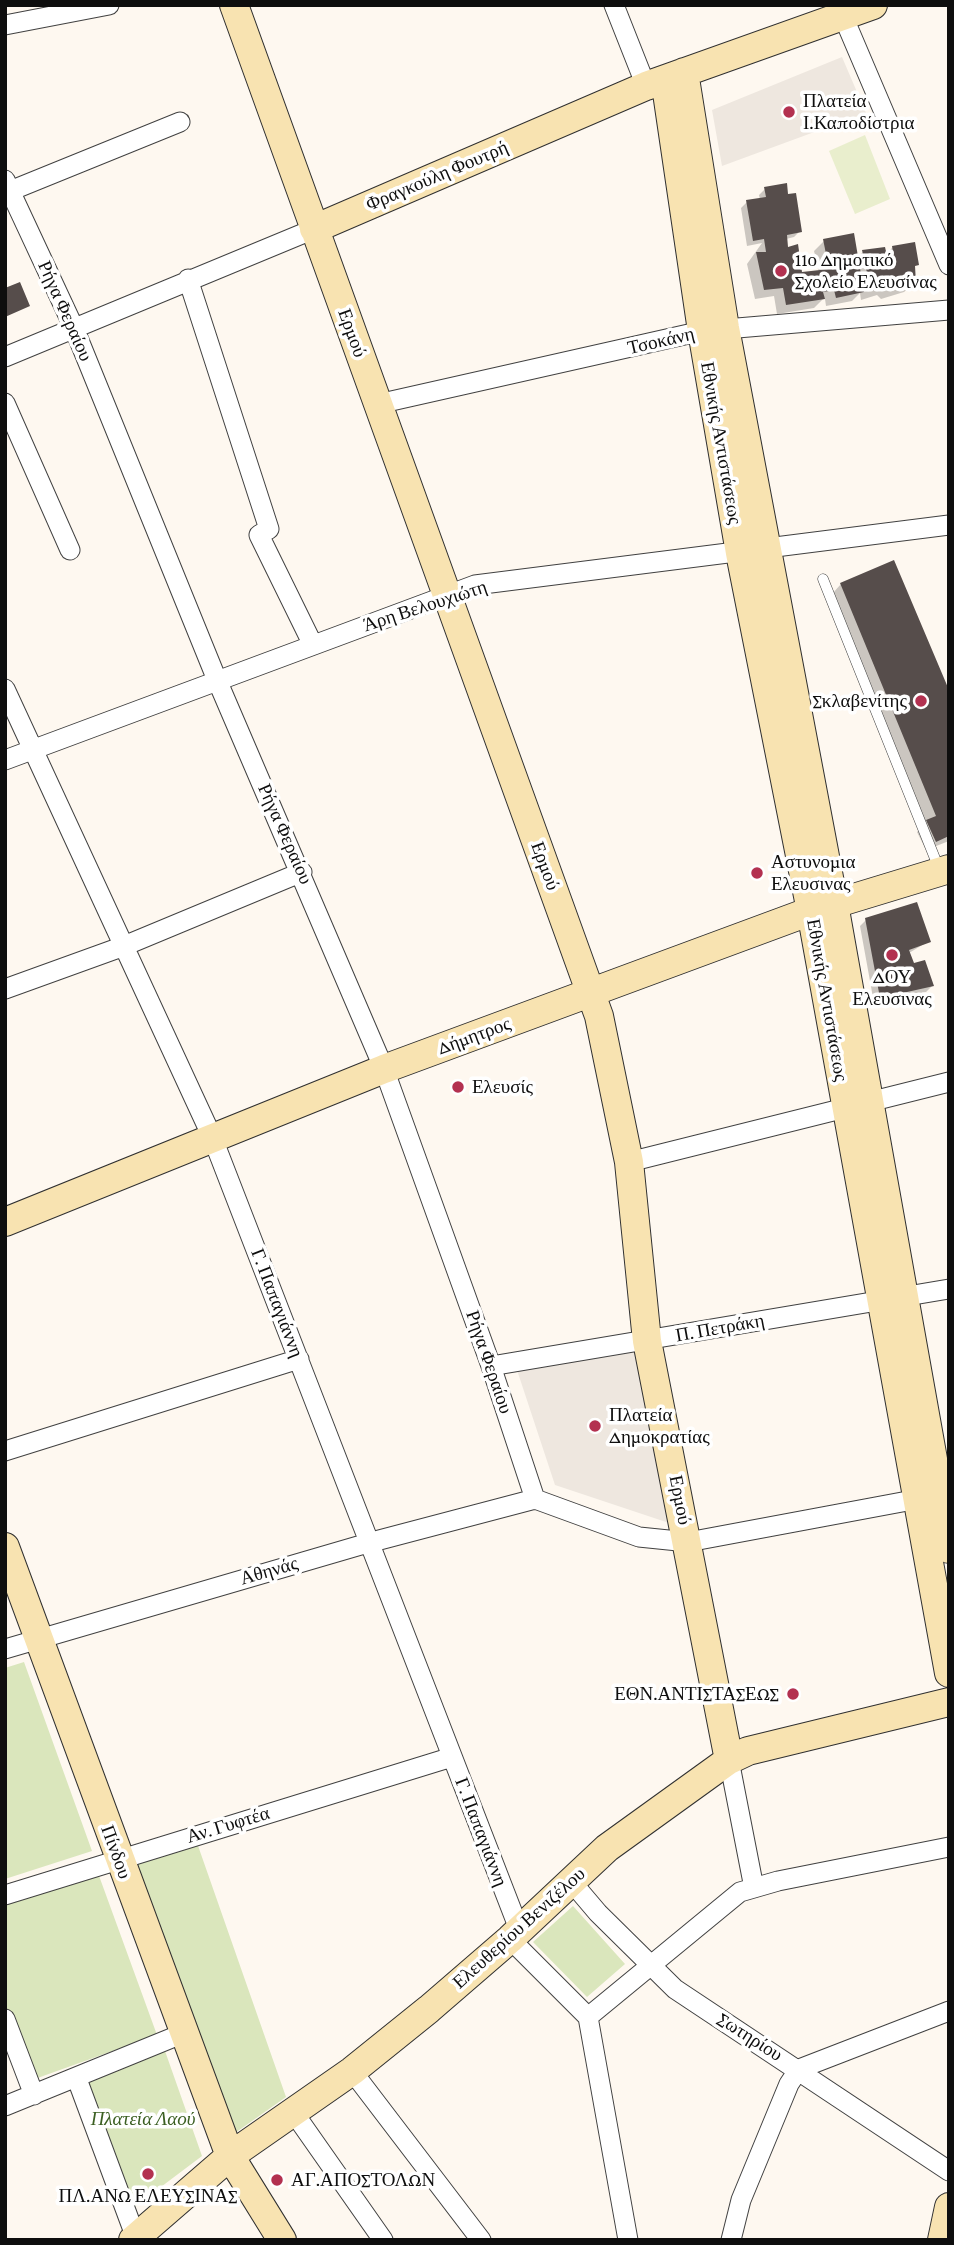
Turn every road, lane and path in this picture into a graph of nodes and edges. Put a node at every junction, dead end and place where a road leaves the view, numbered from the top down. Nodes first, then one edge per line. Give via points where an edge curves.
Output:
1 (109, 5) edge
2 (233, 5) edge
3 (614, 5) edge
4 (873, 5) edge
5 (843, 16) junction
6 (5, 25) edge
7 (665, 79) junction
8 (180, 122) dead end
9 (8, 185) edge
10 (314, 229) junction
11 (949, 265) edge
12 (188, 279) junction
13 (949, 310) edge
14 (74, 328) junction
15 (713, 330) junction
16 (5, 357) edge
17 (5, 402) edge
18 (378, 404) junction
19 (949, 525) edge
20 (767, 548) junction
21 (70, 550) dead end
22 (740, 553) junction
23 (823, 579) dead end
24 (447, 595) junction
25 (313, 645) junction
26 (217, 680) junction
27 (5, 689) edge
28 (34, 750) junction
29 (5, 760) edge
30 (944, 870) edge
31 (302, 872) junction
32 (823, 907) junction
33 (124, 946) junction
34 (5, 989) edge
35 (592, 993) junction
36 (384, 1069) junction
37 (949, 1082) edge
38 (857, 1106) junction
39 (213, 1139) junction
40 (629, 1162) junction
41 (5, 1222) edge
42 (949, 1289) edge
43 (891, 1297) junction
44 (648, 1341) junction
45 (299, 1359) junction
46 (491, 1366) junction
47 (5, 1451) edge
48 (936, 1496) edge
49 (535, 1499) junction
50 (688, 1542) junction
51 (368, 1543) junction
52 (5, 1547) edge
53 (949, 1549) edge
54 (38, 1637) junction
55 (5, 1649) edge
56 (949, 1673) edge
57 (949, 1702) edge
58 (452, 1757) junction
59 (729, 1760) junction
60 (949, 1847) edge
61 (118, 1858) junction
62 (570, 1880) junction
63 (754, 1888) junction
64 (5, 1895) edge
65 (514, 1934) junction
66 (649, 1965) junction
67 (949, 2011) edge
68 (588, 2017) junction
69 (5, 2019) edge
70 (184, 2033) junction
71 (799, 2069) junction
72 (352, 2071) junction
73 (77, 2079) junction
74 (34, 2095) junction
75 (5, 2106) edge
76 (294, 2113) junction
77 (230, 2156) junction
78 (949, 2171) edge
79 (949, 2207) edge
80 (135, 2239) edge
81 (282, 2240) edge
82 (383, 2240) edge
83 (481, 2240) edge
84 (628, 2240) edge
85 (731, 2240) edge
86 (942, 2240) edge

1 - 6 street
2 - 10 street, Ερμού
3 - 7 street
4 - 5 street, Φραγκούλη Φουτρή
5 - 7 street, Φραγκούλη Φουτρή
5 - 11 street
7 - 10 street, Φραγκούλη Φουτρή
7 - 15 street, Εθνικής Αντιστάσεως
8 - 9 street
9 - 14 street, Ρήγα Φεραίου
10 - 12 street, Φραγκούλη Φουτρή
10 - 18 street, Ερμού
12 - 14 street, Φραγκούλη Φουτρή
12 - 25 street via 270,529 259,535
13 - 15 street, Τσοκάνη
14 - 16 street, Φραγκούλη Φουτρή
14 - 26 street, Ρήγα Φεραίου
15 - 18 street, Τσοκάνη
15 - 20 street, Εθνικής Αντιστάσεως
15 - 22 street, Εθνικής Αντιστάσεως
17 - 21 street
18 - 24 street, Ερμού
19 - 20 street, Άρη Βελουχιώτη
20 - 22 street, Άρη Βελουχιώτη
20 - 32 street, Εθνικής Αντιστάσεως
22 - 24 street, Άρη Βελουχιώτη via 475,585
22 - 32 street, Εθνικής Αντιστάσεως
23 - 30 lane
24 - 25 street, Άρη Βελουχιώτη
24 - 35 street, Ερμού
25 - 26 street, Άρη Βελουχιώτη
26 - 28 street, Άρη Βελουχιώτη
26 - 31 street, Ρήγα Φεραίου
27 - 28 street, Γ. Παπαγιάννη
28 - 29 street, Άρη Βελουχιώτη
28 - 33 street, Γ. Παπαγιάννη
30 - 32 street, Δήμητρος
31 - 33 street
31 - 36 street, Ρήγα Φεραίου
32 - 35 street, Δήμητρος
32 - 38 street, Εθνικής Αντιστάσεως
33 - 34 street
33 - 39 street, Γ. Παπαγιάννη
35 - 36 street, Δήμητρος
35 - 40 street, Ερμού
36 - 39 street, Δήμητρος
36 - 46 street, Ρήγα Φεραίου
37 - 38 street
38 - 40 street
38 - 43 street, Εθνικής Αντιστάσεως
39 - 41 street, Δήμητρος
39 - 45 street, Γ. Παπαγιάννη
40 - 44 street, Ερμού
42 - 43 street, Π. Πετράκη
43 - 44 street, Π. Πετράκη
43 - 48 street, Εθνικής Αντιστάσεως
44 - 46 street, Π. Πετράκη
44 - 50 street, Ερμού
45 - 47 street
45 - 51 street, Γ. Παπαγιάννη
46 - 49 street, Ρήγα Φεραίου
48 - 50 street
48 - 53 street, Εθνικής Αντιστάσεως
48 - 56 street, Εθνικής Αντιστάσεως
49 - 50 street via 639,1537
49 - 51 street, Αθηνάς
50 - 59 street, Ερμού
51 - 54 street, Αθηνάς
51 - 58 street, Γ. Παπαγιάννη
52 - 54 street, Πίνδου
54 - 55 street, Αθηνάς
54 - 61 street, Πίνδου
57 - 59 street, Ελευθερίου Βενιζέλου via 748,1751
58 - 61 street, Αν. Γυφτέα
58 - 65 street, Γ. Παπαγιάννη
59 - 62 street, Ελευθερίου Βενιζέλου
59 - 63 street
60 - 63 street
61 - 64 street, Αν. Γυφτέα
61 - 70 street, Πίνδου
62 - 65 street, Ελευθερίου Βενιζέλου
62 - 66 street, Σωτηρίου
63 - 66 street via 740,1892
65 - 68 street
65 - 72 street, Ελευθερίου Βενιζέλου
66 - 68 street
66 - 71 street, Σωτηρίου via 676,1989
67 - 71 street
68 - 84 street
69 - 74 street
70 - 73 street
70 - 77 street, Πίνδου
71 - 78 street, Σωτηρίου
71 - 85 street via 741,2200
72 - 76 street, Ελευθερίου Βενιζέλου
72 - 83 street
73 - 74 street
73 - 80 street
74 - 75 street
76 - 77 street, Ελευθερίου Βενιζέλου
76 - 82 street
77 - 80 street, Ελευθερίου Βενιζέλου
77 - 81 street, Πίνδου
79 - 86 street

